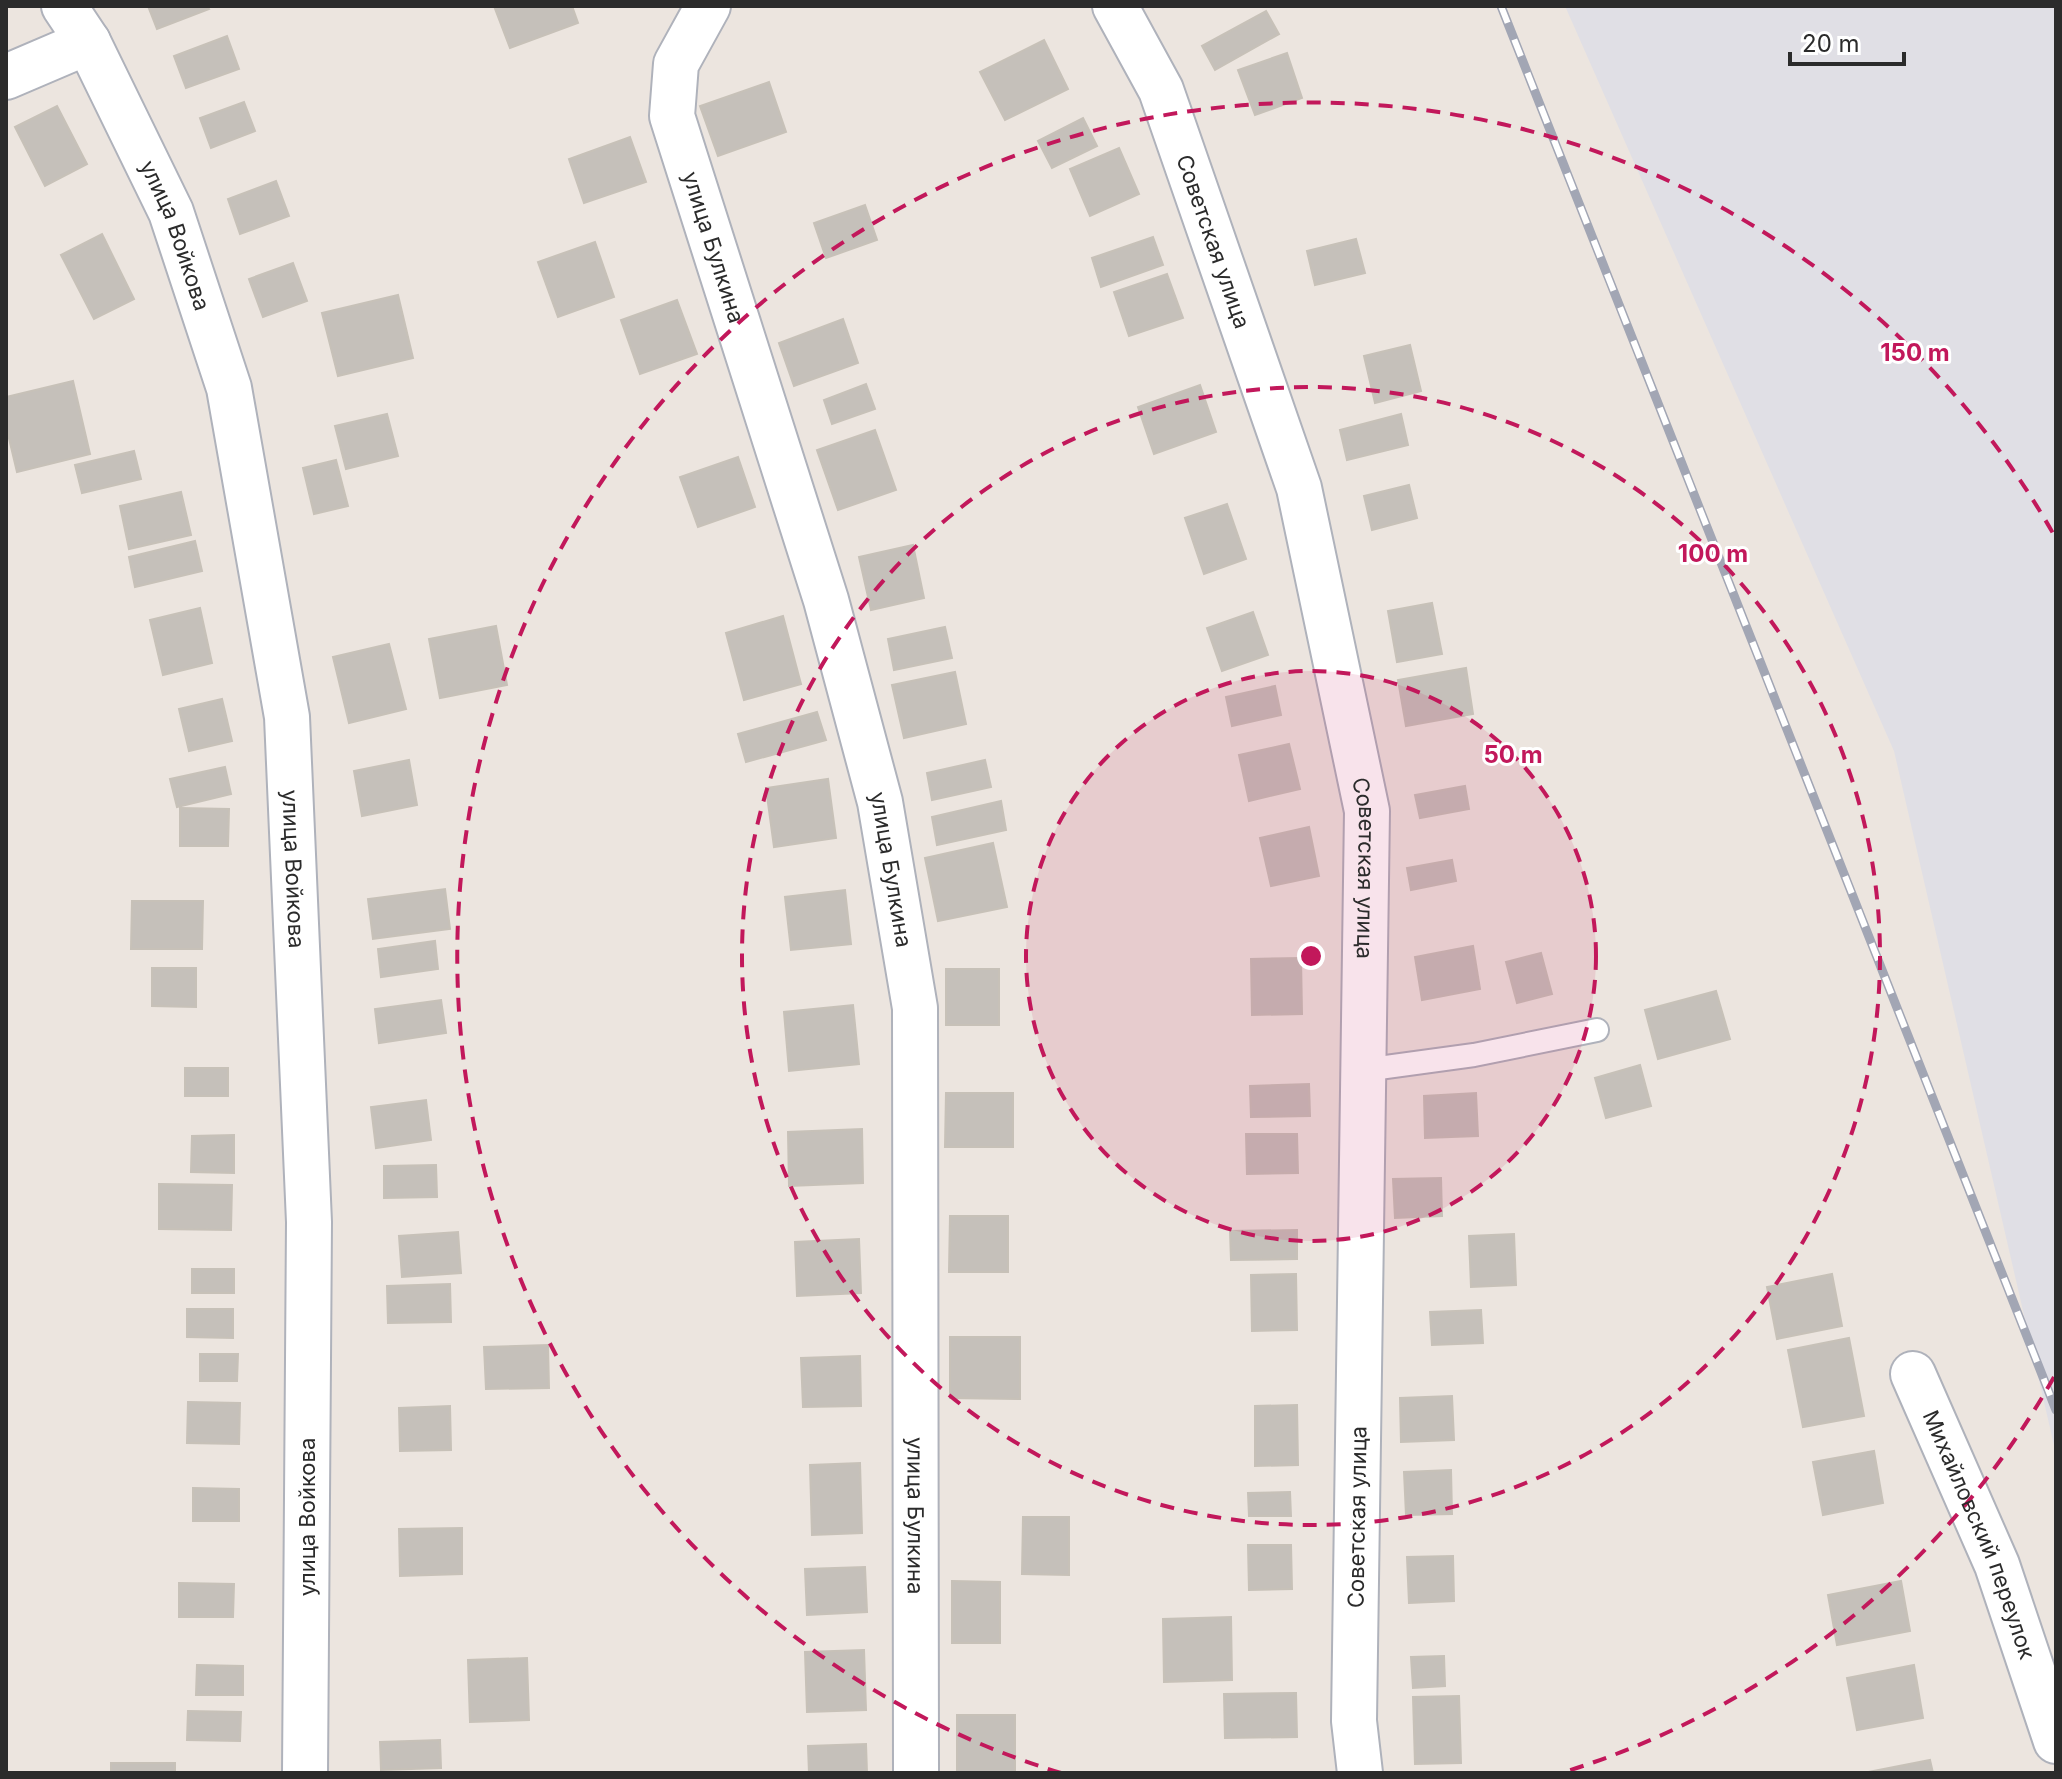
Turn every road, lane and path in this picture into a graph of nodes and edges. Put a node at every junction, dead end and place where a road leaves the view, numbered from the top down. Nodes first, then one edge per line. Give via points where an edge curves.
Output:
1 (64, 6) edge
2 (708, 6) edge
3 (1115, 6) edge
4 (88, 42) junction
5 (6, 77) edge
6 (1597, 1030) dead end
7 (1364, 1070) junction
8 (1913, 1374) dead end
9 (2056, 1741) edge
10 (305, 1773) edge
11 (916, 1773) edge
12 (1360, 1773) edge

1 - 4 street, улица Войкова
2 - 11 street, улица Булкина via 676,64 672,116 826,600 880,802 915,1008
3 - 7 street, Советская улица via 1161,90 1299,488 1367,811
4 - 5 street
4 - 10 street, улица Войкова via 171,212 229,388 287,717 309,1222
6 - 7 lane
7 - 12 street, Советская улица via 1354,1721
8 - 9 street, Михайловский переулок via 1997,1565

